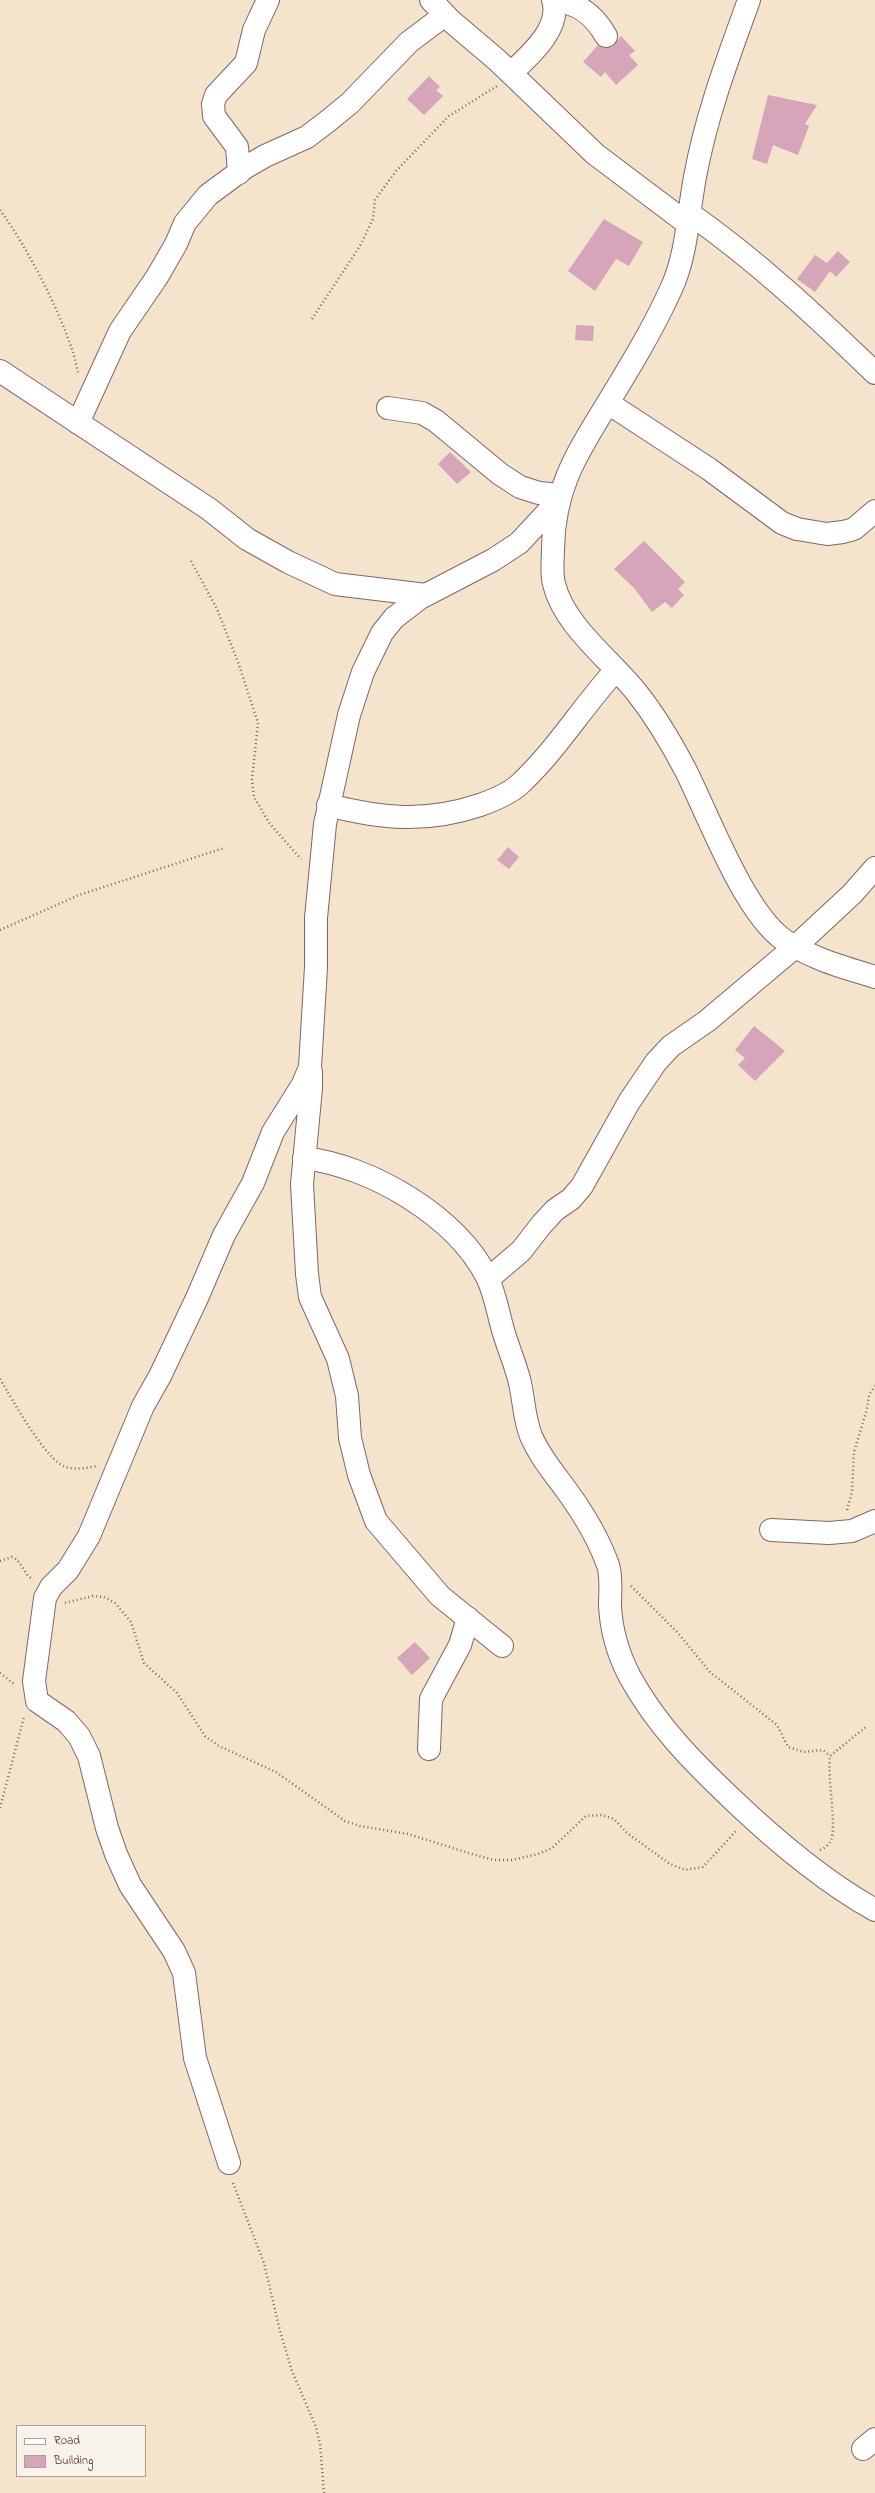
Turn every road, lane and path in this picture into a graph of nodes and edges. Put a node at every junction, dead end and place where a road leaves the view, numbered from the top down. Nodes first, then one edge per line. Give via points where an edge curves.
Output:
1 (268, 0) edge
2 (554, 0) edge
3 (750, 0) edge
4 (438, 8) edge
5 (606, 36) dead end
6 (511, 73) junction
7 (239, 173) junction
8 (0, 210) edge
9 (688, 218) junction
10 (312, 319) dead end
11 (0, 371) edge
12 (875, 373) edge
13 (79, 378) dead end
14 (608, 403) junction
15 (388, 408) dead end
16 (78, 423) junction
17 (559, 498) junction
18 (875, 511) edge
19 (191, 561) dead end
20 (426, 594) junction
21 (615, 670) junction
22 (328, 805) junction
23 (224, 848) dead end
24 (875, 868) edge
25 (319, 884) junction
26 (0, 930) edge
27 (796, 946) junction
28 (875, 976) edge
29 (310, 1067) junction
30 (304, 1158) junction
31 (488, 1279) junction
32 (0, 1379) edge
33 (875, 1386) edge
34 (124, 1456) junction
35 (875, 1521) edge
36 (771, 1530) dead end
37 (836, 1532) junction
38 (0, 1561) edge
39 (627, 1581) dead end
40 (48, 1592) junction
41 (468, 1618) junction
42 (502, 1646) dead end
43 (34, 1690) junction
44 (866, 1727) dead end
45 (429, 1749) dead end
46 (830, 1756) junction
47 (0, 1808) edge
48 (751, 1817) junction
49 (802, 1860) junction
50 (875, 1910) edge
51 (229, 2163) joint
52 (324, 2493) edge

1 - 7 street via 254,30 246,63 216,95 213,104 214,116 237,147
2 - 5 street via 572,3 581,8 600,26
2 - 6 street via 555,16 546,33 533,51
3 - 9 street via 729,55 704,137
4 - 6 street
4 - 7 street via 409,42 328,122 307,137 265,156
6 - 9 street via 596,154
6 - 10 path via 494,88 449,116 396,171 375,200 373,219 360,246
7 - 16 street via 208,195 184,223 176,244 157,278 120,331
8 - 13 path via 24,246 46,290 69,340
9 - 12 street via 737,247 810,310
9 - 14 street via 672,288
11 - 16 street
14 - 17 street via 591,427
14 - 18 street via 709,469 782,523 797,529 827,534 843,532 854,528
15 - 17 street via 422,413 436,421 500,474 520,487
16 - 20 street via 209,509 247,539 288,562 335,584
17 - 20 street via 519,543 494,560
17 - 21 street via 552,529 554,585 569,615
19 - 25 path via 217,610 238,662 258,723 252,778 254,796 270,824 304,862
20 - 22 street via 394,618 382,633 363,672 349,715
21 - 22 street via 522,783 492,800 454,814 402,819 359,813
21 - 27 street via 637,693 666,736 729,863 757,909 767,924 783,939
22 - 25 street
23 - 26 path via 79,895
24 - 27 street via 852,894
25 - 29 street
27 - 28 street via 817,959
27 - 31 street via 707,1021 671,1046 656,1062 629,1102 582,1186 571,1199 555,1210 521,1251
29 - 30 street via 311,1088
29 - 34 street via 303,1084 273,1132 253,1183 224,1235 194,1305 143,1406
30 - 31 street via 344,1166 380,1180 411,1199 457,1237 476,1259
30 - 41 street via 303,1226 310,1297 338,1359 347,1396 350,1438 359,1475 376,1521 440,1596
31 - 48 street via 520,1381 523,1410 532,1437 543,1458 577,1506 608,1566 611,1618 620,1655 628,1673 685,1755
32 - 34 path via 51,1456 66,1467 86,1468 102,1465
33 - 37 path via 869,1395 868,1409 858,1437 852,1492 846,1513
34 - 40 street via 89,1536 68,1570
35 - 37 street via 852,1531
36 - 37 street
38 - 40 path via 12,1557 18,1559 27,1576
39 - 46 path via 678,1633 710,1672 777,1726 788,1748 804,1752 823,1750
40 - 43 street
40 - 48 path via 63,1603 93,1596 104,1597 115,1603 132,1622 144,1663 177,1693 205,1736 219,1746 276,1772 334,1815 360,1826 408,1834 494,1860 512,1860 552,1848 586,1816 602,1815 614,1819 627,1833 670,1864 692,1870 703,1867
41 - 42 street
41 - 45 street via 460,1645 431,1699
43 - 47 path
43 - 51 street via 37,1700 66,1721 79,1736 89,1756 107,1828 130,1885 174,1952 184,1973 195,2058
44 - 46 path
46 - 49 path via 831,1839 826,1847
48 - 49 street
49 - 50 street via 828,1881
51 - 52 path via 238,2199 264,2263 292,2371 316,2427

